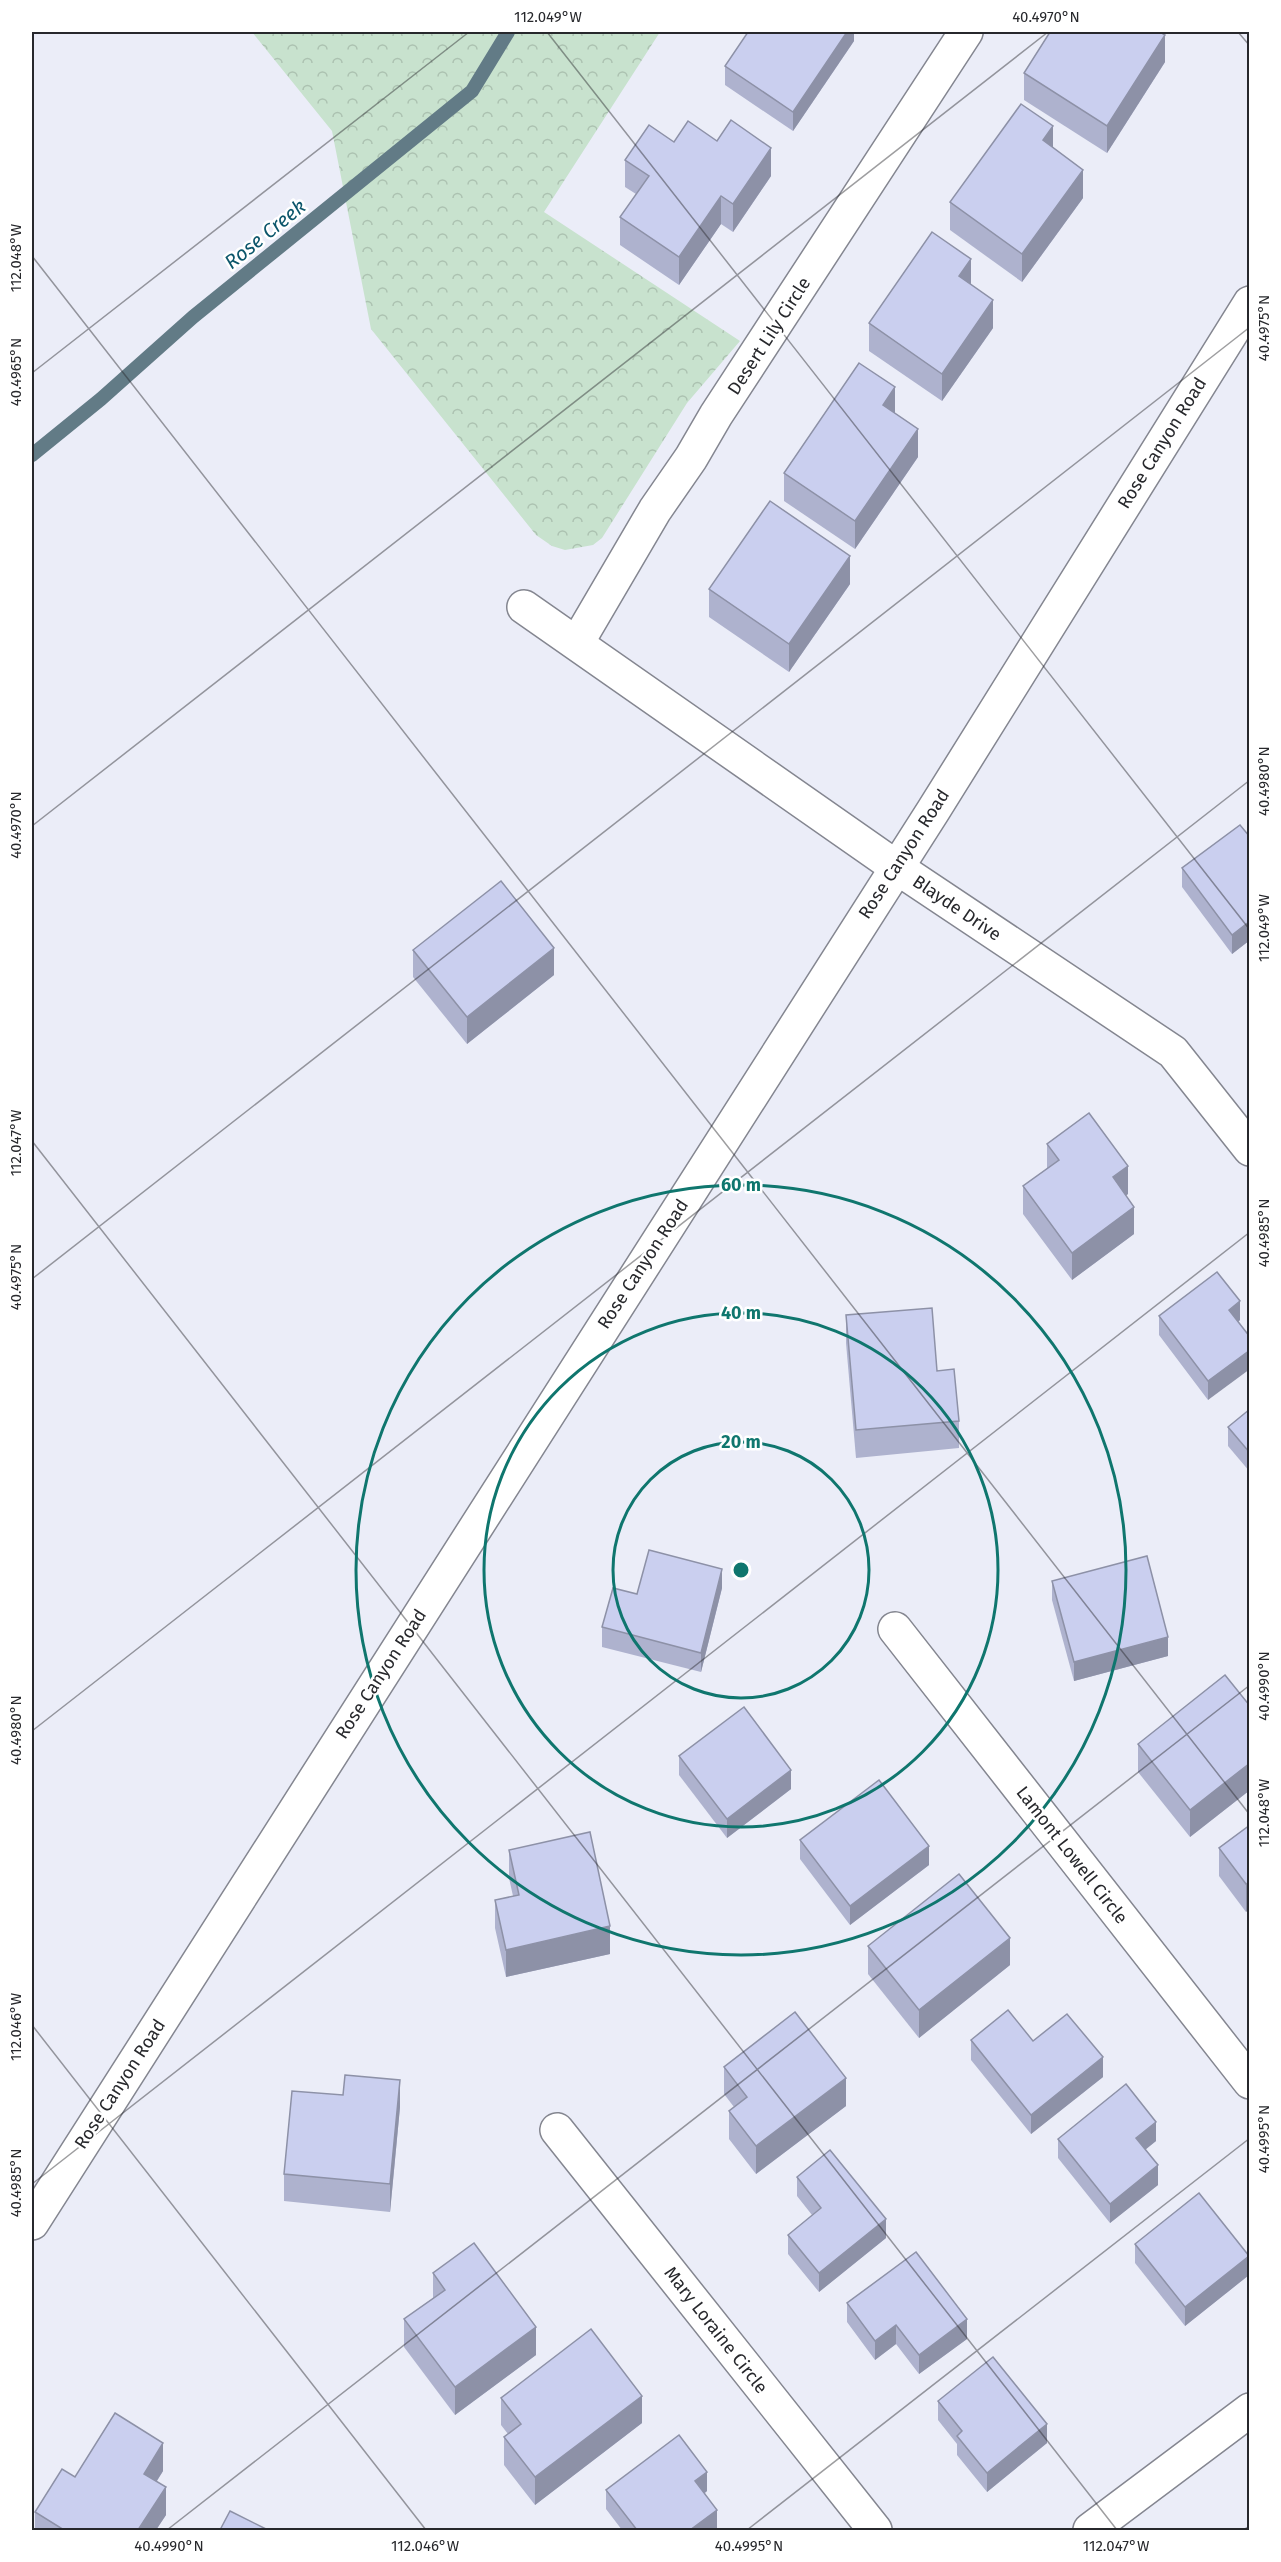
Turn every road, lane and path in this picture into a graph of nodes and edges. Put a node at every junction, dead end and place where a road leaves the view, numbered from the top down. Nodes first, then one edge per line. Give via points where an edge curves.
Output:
1 (966, 32) edge
2 (1250, 303) edge
3 (524, 607) dead end
4 (577, 644) junction
5 (896, 867) junction
6 (1250, 1149) edge
7 (895, 1629) dead end
8 (1250, 2082) edge
9 (557, 2130) dead end
10 (32, 2223) edge
11 (1250, 2409) edge
12 (875, 2530) edge
13 (1090, 2530) edge

1 - 4 street, Desert Lily Circle via 655,510
2 - 5 street, Rose Canyon Road
3 - 4 street, Blayde Drive
4 - 5 street, Blayde Drive
5 - 6 street, Blayde Drive via 1173,1052
5 - 10 street, Rose Canyon Road
7 - 8 street, Lamont Lowell Circle
9 - 12 street, Mary Loraine Circle
11 - 13 street

